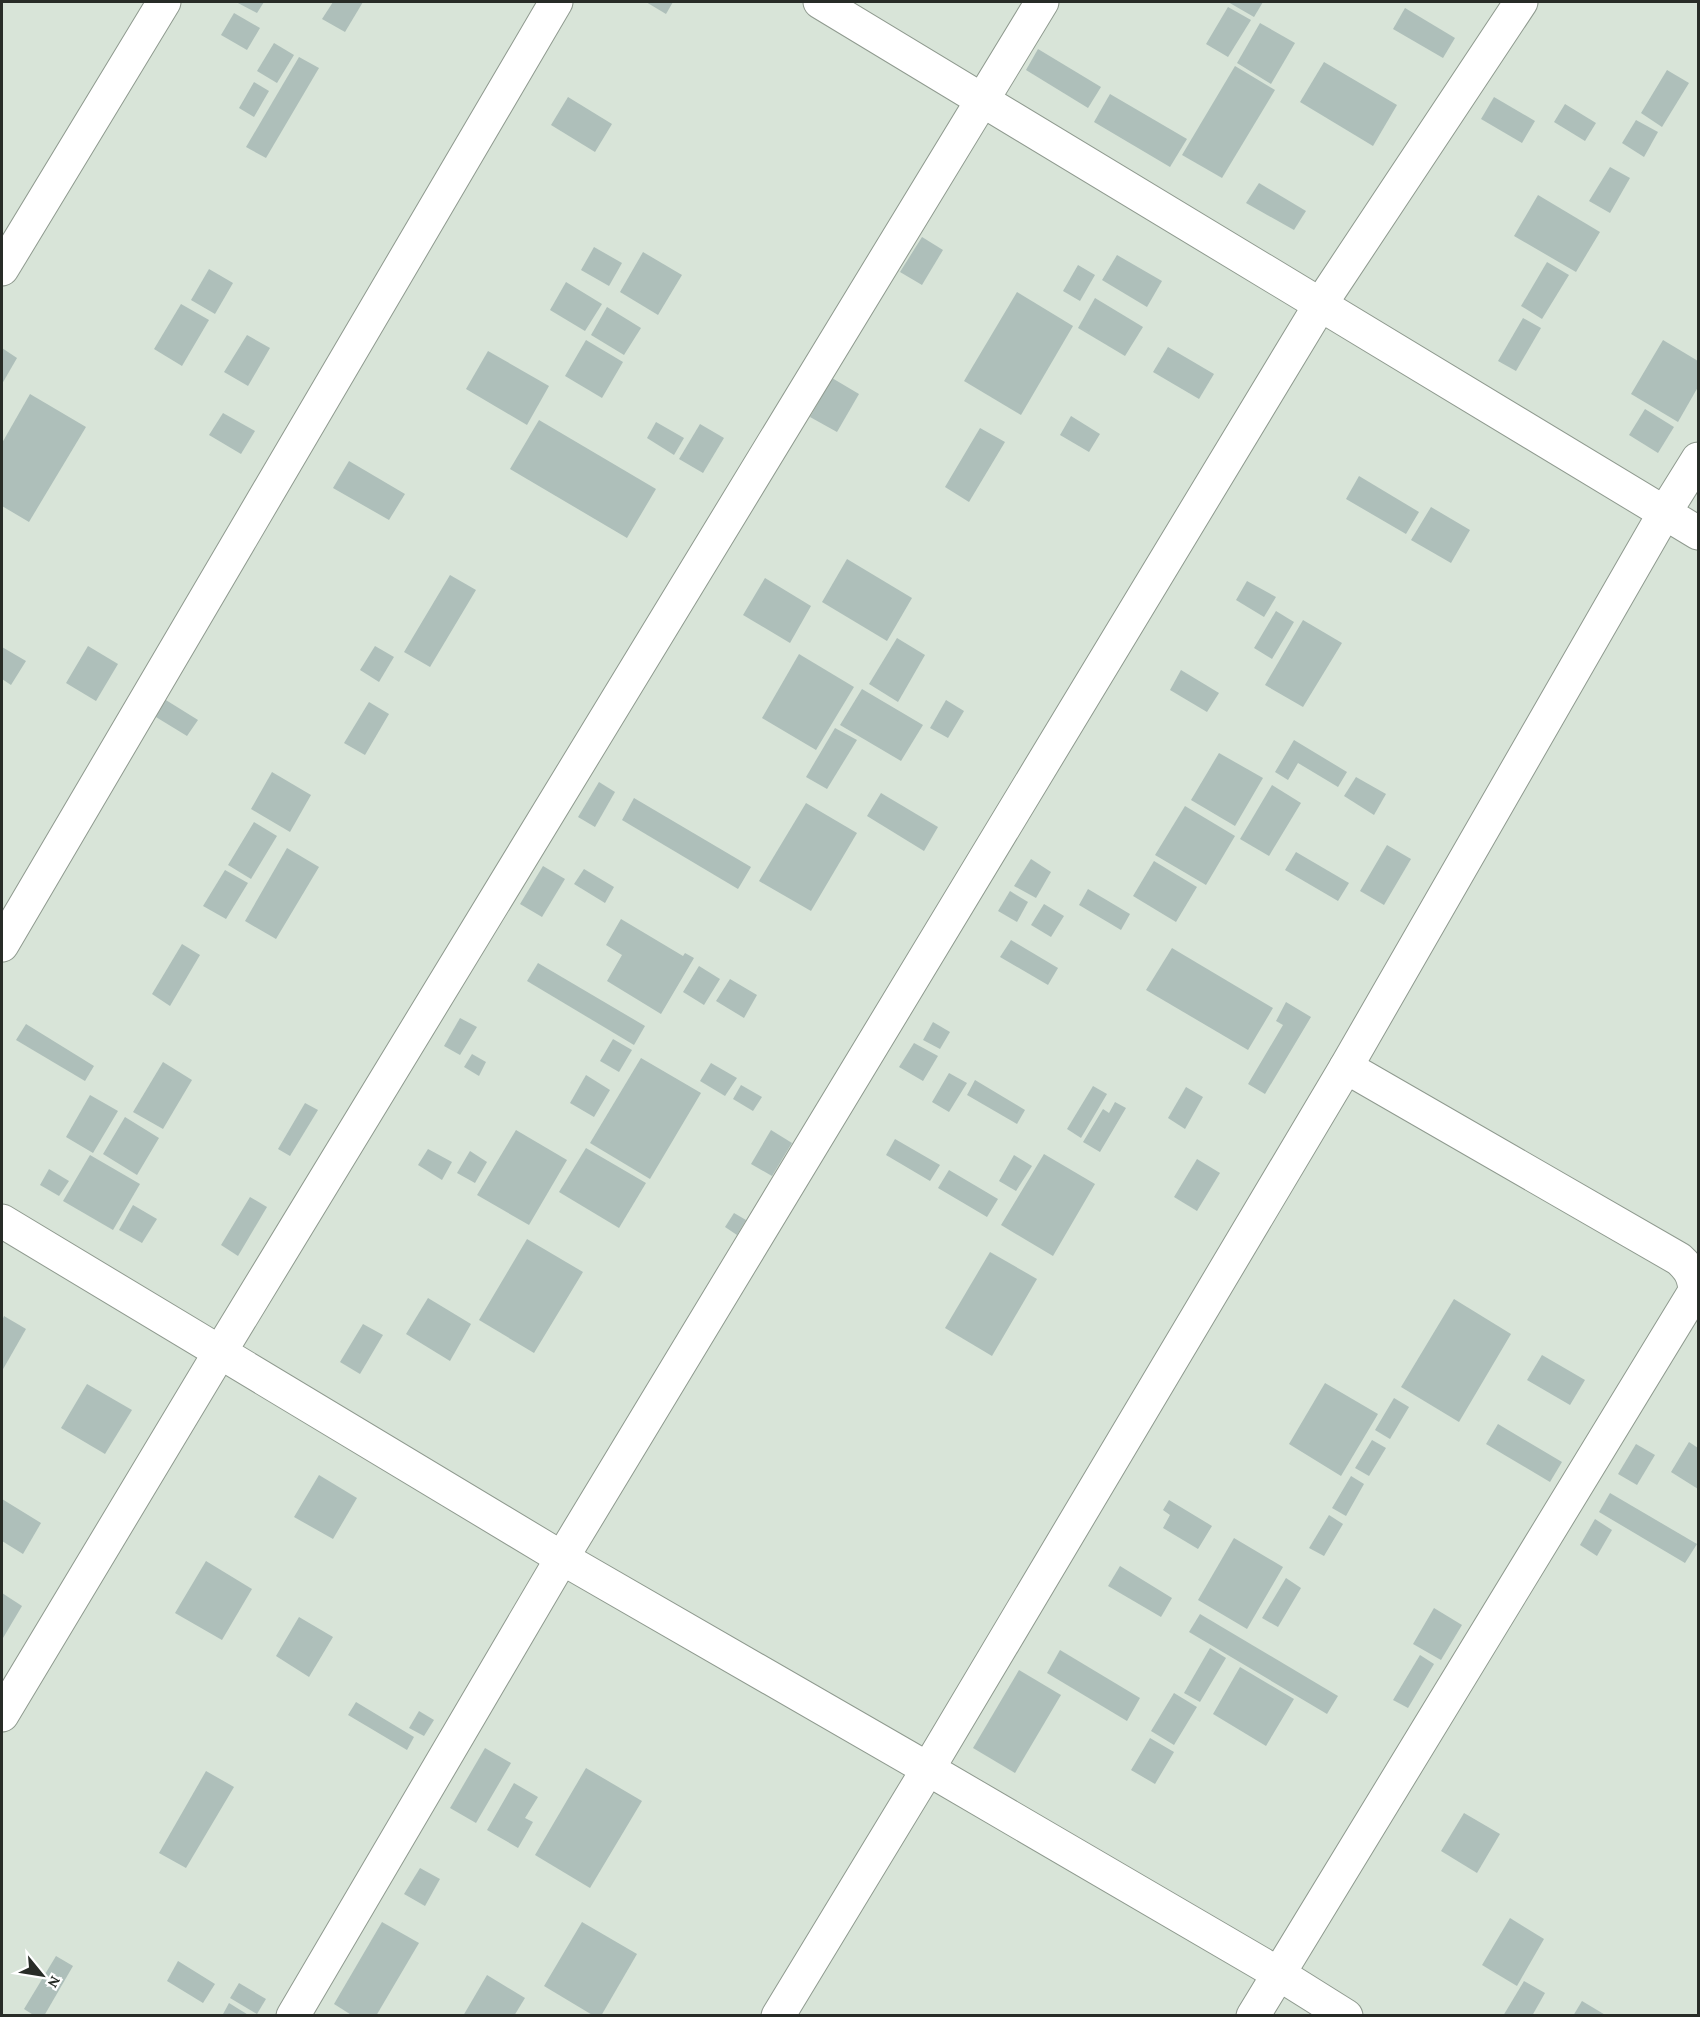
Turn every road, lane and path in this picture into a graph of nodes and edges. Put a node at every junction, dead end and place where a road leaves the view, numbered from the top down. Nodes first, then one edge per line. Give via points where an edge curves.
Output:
1 (556, 2) edge
2 (820, 2) edge
3 (1042, 2) edge
4 (1521, 2) edge
5 (151, 6) edge
6 (981, 101) junction
7 (2, 269) edge
8 (1320, 305) junction
9 (1698, 459) edge
10 (1665, 512) junction
11 (1698, 532) edge
12 (2, 945) edge
13 (1346, 1067) junction
14 (2, 1221) edge
15 (220, 1352) junction
16 (562, 1558) junction
17 (2, 1716) edge
18 (928, 1769) junction
19 (1279, 1974) junction
20 (293, 2016) edge
21 (778, 2016) edge
22 (1253, 2016) edge
23 (1346, 2016) edge

1 - 12 street
2 - 6 street
3 - 6 street
4 - 8 street
5 - 7 street
6 - 8 street
6 - 15 street
8 - 10 street
8 - 16 street
9 - 10 street
10 - 11 street
10 - 13 street
13 - 18 street
13 - 19 street via 1679,1259 1689,1268 1695,1292
14 - 15 street
15 - 16 street
15 - 17 street
16 - 18 street
16 - 20 street
18 - 19 street
18 - 21 street
19 - 22 street
19 - 23 street

